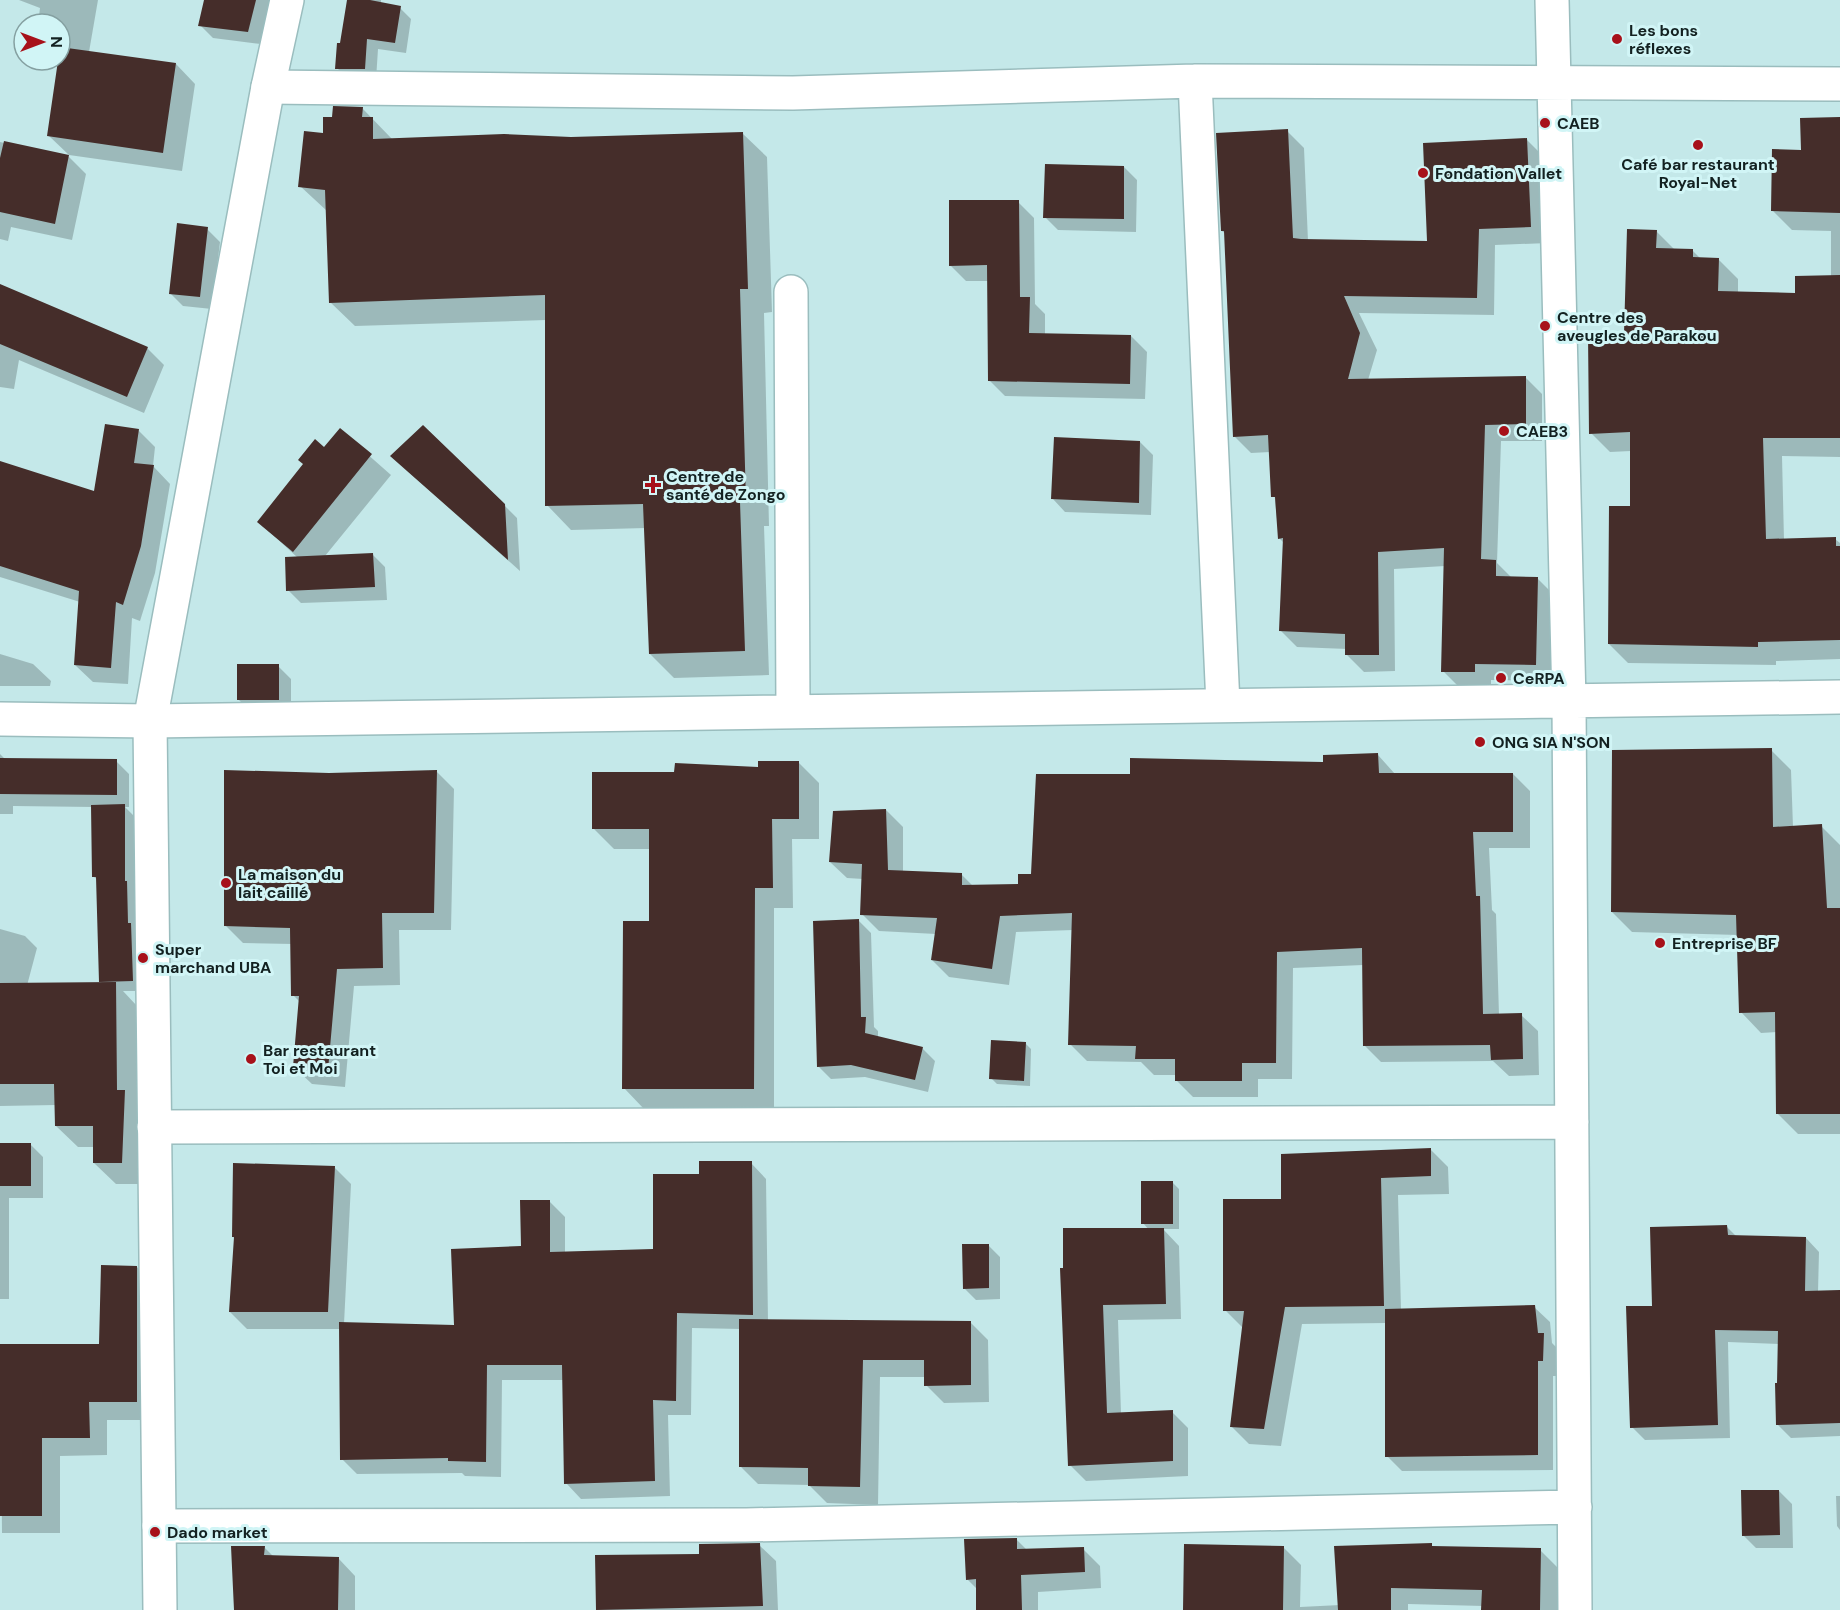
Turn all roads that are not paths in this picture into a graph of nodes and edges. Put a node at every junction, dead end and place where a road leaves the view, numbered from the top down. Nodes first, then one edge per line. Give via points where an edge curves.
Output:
1 (287, 0) edge
2 (1552, 0) edge
3 (1195, 81) junction
4 (1555, 81) junction
5 (1840, 84) edge
6 (268, 87) junction
7 (791, 292) dead end
8 (1840, 697) edge
9 (1569, 702) junction
10 (1223, 705) junction
11 (793, 712) junction
12 (0, 719) edge
13 (150, 721) junction
14 (1572, 1122) junction
15 (154, 1127) junction
16 (1575, 1507) junction
17 (159, 1526) junction
18 (160, 1610) edge
19 (1575, 1610) edge

1 - 6 street
2 - 4 street
3 - 4 street
3 - 6 street via 793,93
3 - 10 street
4 - 5 street
4 - 9 street
6 - 13 street
7 - 11 street
8 - 9 street
9 - 10 street
9 - 14 street
10 - 11 street
11 - 13 street
12 - 13 street
13 - 15 street
14 - 15 street
14 - 16 street
15 - 17 street
16 - 17 street via 758,1525
16 - 19 street
17 - 18 street

